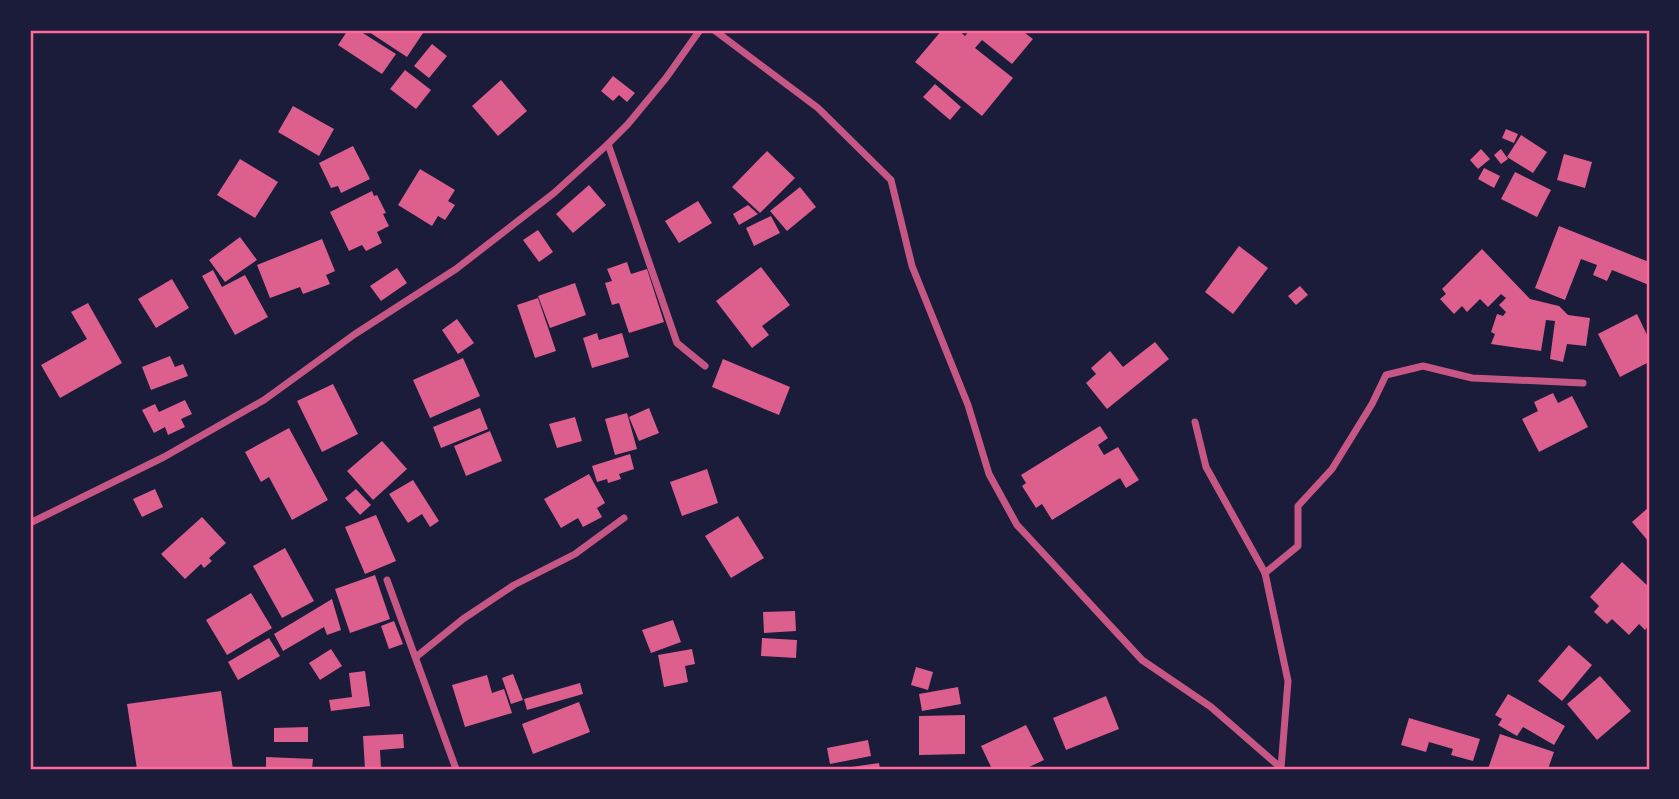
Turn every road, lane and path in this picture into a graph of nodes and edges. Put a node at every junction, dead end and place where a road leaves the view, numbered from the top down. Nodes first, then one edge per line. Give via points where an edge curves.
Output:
1 (700, 30) edge
2 (714, 30) edge
3 (608, 144) junction
4 (705, 366) dead end
5 (1583, 383) dead end
6 (1195, 422) dead end
7 (624, 518) dead end
8 (30, 523) edge
9 (1265, 573) junction
10 (387, 580) dead end
11 (416, 657) junction
12 (456, 769) edge
13 (1281, 769) edge

1 - 3 street via 666,78
2 - 13 street via 818,108 891,180 912,266 968,405 989,474 1017,526 1142,660 1211,707
3 - 4 street via 677,343
3 - 8 street via 554,193 456,269 264,400 164,457
5 - 9 street via 1472,378 1423,366 1386,375 1332,469 1298,506 1298,546
6 - 9 street via 1206,467
7 - 11 street via 575,554 483,605
9 - 13 street via 1288,681
10 - 11 street
11 - 12 street

